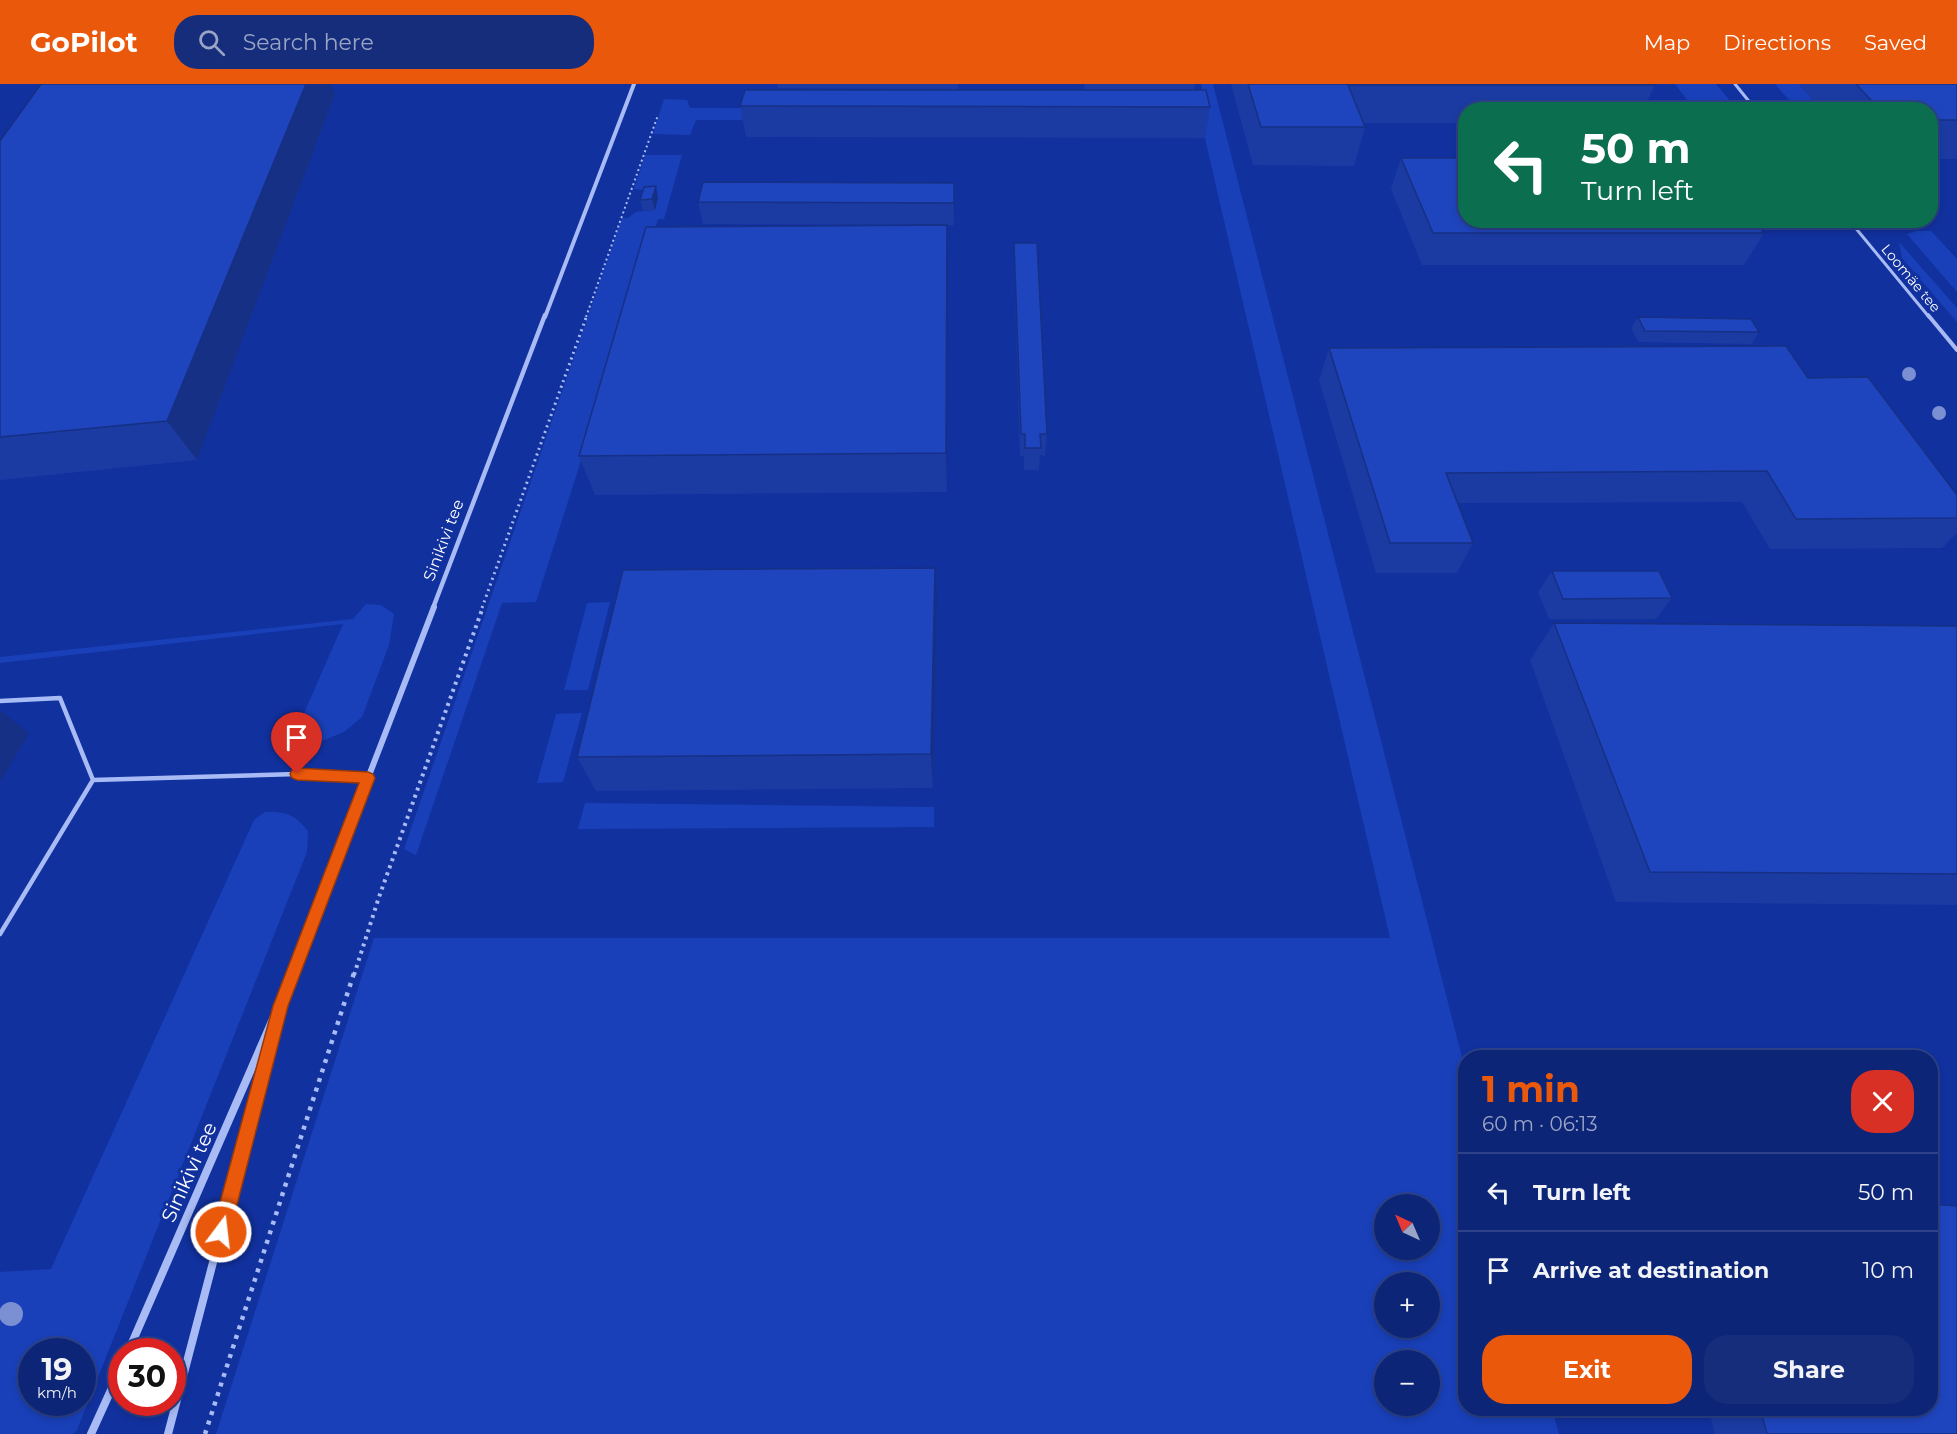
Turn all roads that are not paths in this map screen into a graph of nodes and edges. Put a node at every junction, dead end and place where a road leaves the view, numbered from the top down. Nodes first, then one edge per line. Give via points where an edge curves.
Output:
1 (634, 84) edge
2 (1735, 84) edge
3 (1750, 102) edge
4 (1856, 228) edge
5 (1957, 350) edge
6 (0, 701) edge
7 (368, 778) junction
8 (93, 780) junction
9 (0, 934) edge
10 (280, 1006) junction
11 (134, 1338) edge
12 (108, 1397) edge
13 (91, 1434) edge
14 (168, 1434) edge

1 - 7 street, Sinikivi tee
2 - 3 lane
4 - 5 lane, Loomäe tee
6 - 8 lane via 60,698
7 - 8 lane via 297,774
7 - 10 street, Sinikivi tee
8 - 9 lane
10 - 11 street, Sinikivi tee
10 - 14 street, Sinikivi tee
12 - 13 street

